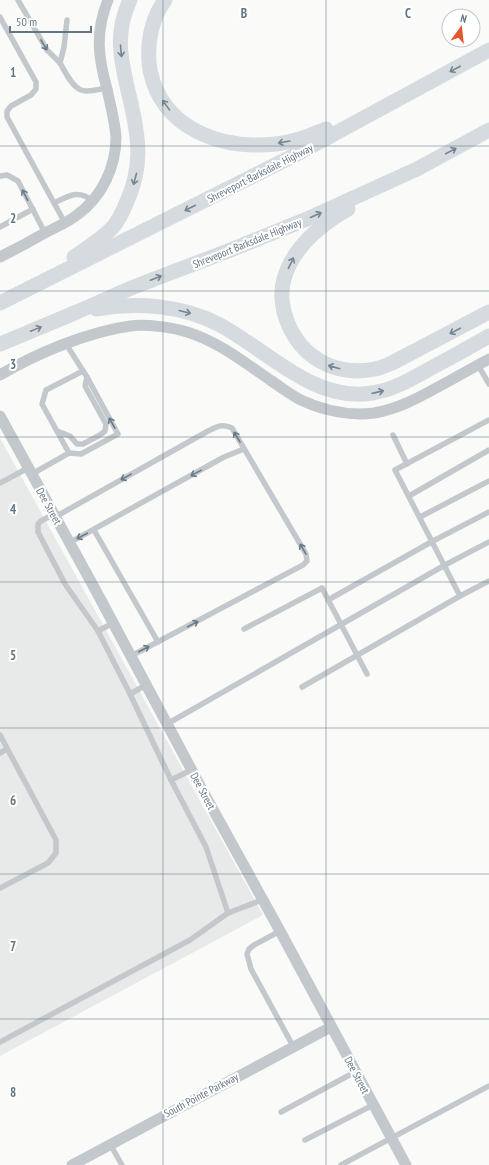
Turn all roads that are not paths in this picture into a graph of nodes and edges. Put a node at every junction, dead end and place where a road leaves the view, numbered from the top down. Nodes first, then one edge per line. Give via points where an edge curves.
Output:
1 (18, 0) edge
2 (108, 0) edge
3 (130, 0) edge
4 (165, 0) edge
5 (0, 17) edge
6 (67, 20) dead end
7 (489, 50) edge
8 (60, 63) junction
9 (106, 88) junction
10 (386, 106) junction
11 (489, 130) edge
12 (417, 169) junction
13 (0, 176) edge
14 (92, 202) junction
15 (54, 203) junction
16 (33, 209) junction
17 (64, 223) junction
18 (0, 227) edge
19 (45, 233) junction
20 (101, 252) junction
21 (0, 257) edge
22 (27, 289) junction
23 (0, 303) edge
24 (77, 312) junction
25 (489, 312) edge
26 (0, 314) edge
27 (489, 336) edge
28 (0, 344) edge
29 (66, 344) junction
30 (489, 359) edge
31 (478, 365) junction
32 (83, 371) junction
33 (0, 375) edge
34 (87, 377) junction
35 (489, 384) edge
36 (0, 416) edge
37 (489, 420) edge
38 (57, 431) junction
39 (393, 435) dead end
40 (244, 449) junction
41 (489, 450) edge
42 (69, 453) junction
43 (407, 464) junction
44 (30, 471) junction
45 (489, 481) edge
46 (0, 483) edge
47 (409, 496) junction
48 (489, 512) edge
49 (54, 515) junction
50 (420, 517) junction
51 (94, 530) junction
52 (433, 541) junction
53 (489, 542) edge
54 (70, 543) junction
55 (445, 565) junction
56 (489, 581) edge
57 (460, 596) junction
58 (328, 600) junction
59 (113, 623) junction
60 (341, 625) junction
61 (244, 629) dead end
62 (98, 631) junction
63 (158, 642) junction
64 (358, 655) junction
65 (131, 656) junction
66 (367, 674) dead end
67 (146, 685) junction
68 (302, 687) dead end
69 (130, 694) junction
70 (167, 724) junction
71 (0, 735) edge
72 (8, 749) junction
73 (0, 753) edge
74 (191, 770) junction
75 (171, 780) junction
76 (0, 888) edge
77 (262, 900) junction
78 (228, 913) junction
79 (280, 931) junction
80 (331, 1026) junction
81 (0, 1042) edge
82 (293, 1046) junction
83 (355, 1072) junction
84 (489, 1086) edge
85 (373, 1105) junction
86 (281, 1112) dead end
87 (391, 1138) junction
88 (305, 1140) dead end
89 (110, 1144) junction
90 (72, 1165) edge
91 (122, 1165) edge
92 (341, 1165) edge
93 (406, 1165) edge

1 -> 8 lane via 47,50
2 - 9 street via 99,35 99,57
3 -> 22 main road via 121,30 120,48 139,152 137,174 130,196 113,227 88,248
10 -> 4 main road via 289,142 237,144 205,135 186,125 170,111 152,80 149,62 151,32
5 - 15 lane via 36,82 36,89 31,95 10,106 7,117
6 - 8 lane
7 -> 10 main road, Shreveport-Barksdale Highway
8 - 9 lane via 73,84 81,90
9 - 14 street via 116,137 114,156 104,184
10 -> 20 main road, Shreveport-Barksdale Highway via 299,153
12 -> 11 main road, Shreveport Barksdale Highway
24 -> 12 main road, Shreveport Barksdale Highway via 131,288 307,219
25 -> 12 main road via 392,364 358,371 343,370 312,357 300,346 291,332 284,316 282,298 283,280 295,254 308,239 337,215
16 -> 13 lane via 18,181 7,175
14 - 15 lane via 87,196 79,194
14 - 17 street
15 - 17 lane
16 - 18 lane
16 - 19 lane
17 - 19 street
19 - 21 street
20 - 22 main road, Shreveport-Barksdale Highway
20 - 26 main road via 84,272
22 - 23 main road
24 -> 27 main road via 129,305 186,312 219,324 306,380 329,390 351,394 371,394 390,389
28 -> 24 main road, Shreveport Barksdale Highway
29 - 31 street via 98,332 131,326 155,326 186,332 230,353 303,401 328,410 351,413 373,413 408,403
29 - 32 lane
29 - 33 street
30 - 31 street
31 - 35 lane
32 - 34 lane
32 - 38 lane via 46,390 42,404
34 - 38 lane via 84,386 106,424 105,431 83,444 77,444 70,436
42 -> 34 lane via 81,454 118,434
36 - 44 street, Dee Street
37 - 43 lane
38 - 42 lane
39 - 43 lane
40 -> 49 lane via 232,428 220,426
40 -> 51 lane via 224,457
63 -> 40 lane via 303,565 307,560 306,554
41 - 47 lane
42 - 44 lane
43 - 47 lane via 395,470
44 - 46 lane
44 - 49 street, Dee Street
45 - 50 lane
47 - 50 lane
48 - 52 lane
49 - 54 street, Dee Street
49 - 62 lane via 38,524 38,532 65,584
50 - 52 lane
51 -> 54 lane
51 - 63 lane
52 - 55 lane
52 - 58 lane
53 - 55 lane
54 - 59 street, Dee Street
55 - 57 lane
55 - 60 lane
56 - 57 lane
57 - 64 lane
58 - 60 lane
58 - 61 lane via 322,588
59 - 62 lane
59 - 65 street, Dee Street
60 - 64 lane
60 - 70 lane
62 - 69 lane
65 -> 63 lane
64 - 66 lane
64 - 68 lane
65 - 67 street, Dee Street
67 - 69 lane
67 - 70 street, Dee Street
69 - 75 lane
70 - 74 street, Dee Street
71 - 72 lane
72 - 73 lane
72 - 76 lane via 56,840 56,853 48,863
74 - 75 lane
74 - 77 street, Dee Street
75 - 78 lane via 206,848
77 - 78 lane
77 - 79 street, Dee Street
78 - 81 lane via 190,940
79 - 80 street, Dee Street
79 - 82 lane via 254,945 247,954 251,969
80 - 82 street, South Pointe Parkway
80 - 83 street, Dee Street
82 - 89 street, South Pointe Parkway
83 - 85 street, Dee Street
83 - 86 lane
84 - 87 lane
85 - 87 street, Dee Street
85 - 88 lane
87 - 92 lane
87 - 93 street, Dee Street
89 - 90 street, South Pointe Parkway
89 - 91 lane

